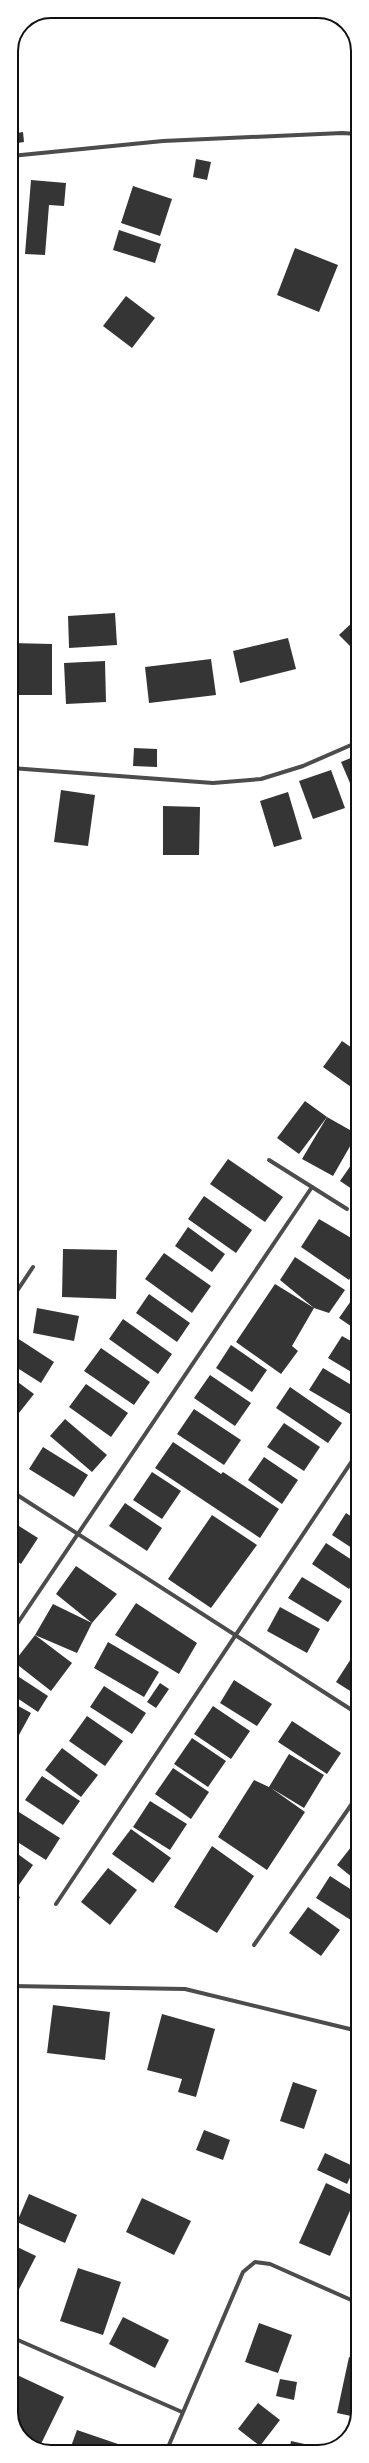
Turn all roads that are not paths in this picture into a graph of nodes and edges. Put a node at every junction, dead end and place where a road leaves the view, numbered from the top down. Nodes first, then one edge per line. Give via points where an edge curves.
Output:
1 (351, 134) edge
2 (18, 155) edge
3 (351, 745) edge
4 (18, 769) edge
5 (269, 1160) dead end
6 (312, 1187) junction
7 (347, 1209) dead end
8 (33, 1268) dead end
9 (18, 1290) edge
10 (351, 1463) edge
11 (18, 1495) edge
12 (78, 1534) junction
13 (18, 1623) edge
14 (236, 1637) junction
15 (351, 1710) edge
16 (351, 1805) edge
17 (56, 1904) dead end
18 (254, 1945) dead end
19 (18, 1986) edge
20 (351, 2029) edge
21 (351, 2300) edge
22 (18, 2340) edge
23 (182, 2412) junction
24 (169, 2445) edge

1 - 2 street via 163,141
3 - 4 street via 302,766 261,779 213,783
5 - 6 street
6 - 7 street
6 - 12 street
8 - 9 street
10 - 14 street
11 - 12 street
12 - 13 street
12 - 14 street
14 - 15 street
14 - 17 street
16 - 18 street
19 - 20 street via 186,1990
21 - 23 street via 270,2264 255,2262 243,2272
22 - 23 street
23 - 24 street

